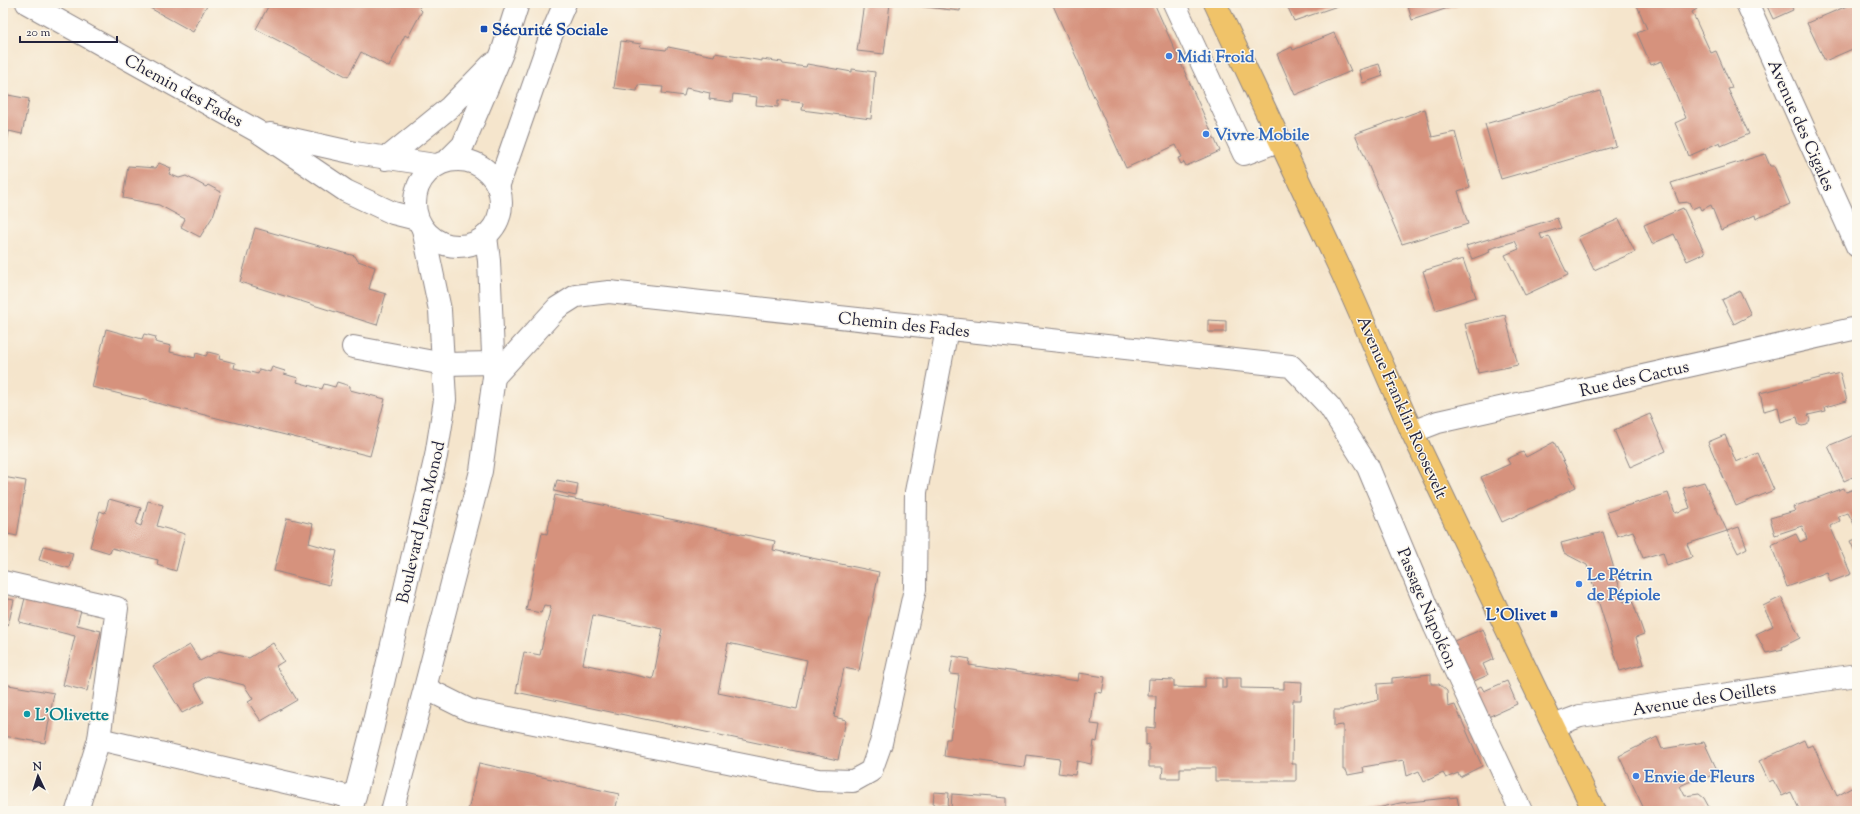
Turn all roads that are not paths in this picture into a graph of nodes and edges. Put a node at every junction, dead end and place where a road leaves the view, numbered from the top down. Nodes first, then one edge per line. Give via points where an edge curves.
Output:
1 (27, 3) edge
2 (518, 3) edge
3 (565, 3) edge
4 (1174, 3) edge
5 (1215, 3) edge
6 (1747, 3) edge
7 (502, 53) junction
8 (257, 131) junction
9 (1281, 140) junction
10 (386, 158) junction
11 (441, 163) junction
12 (498, 187) junction
13 (420, 224) junction
14 (486, 236) junction
15 (1857, 246) edge
16 (1857, 328) edge
17 (947, 329) junction
18 (353, 347) dead end
19 (444, 364) junction
20 (494, 370) junction
21 (1330, 407) joint
22 (1412, 432) junction
23 (3, 582) edge
24 (1857, 675) edge
25 (425, 688) junction
26 (1553, 726) junction
27 (99, 739) junction
28 (352, 804) edge
29 (77, 811) edge
30 (392, 811) edge
31 (1521, 811) edge
32 (1594, 811) edge

1 - 8 street, Chemin des Fades
2 - 7 street
3 - 12 street via 550,38
4 - 9 street via 1244,154
5 - 9 main road, Avenue Franklin Roosevelt
6 - 15 street, Avenue des Cigales
7 - 10 street via 450,108
7 - 11 street via 463,145
8 - 10 street, Chemin des Fades
8 - 13 street, Chemin des Fades via 346,191
9 - 22 main road, Avenue Franklin Roosevelt
10 - 11 street, Chemin des Fades
11 - 12 street via 464,160 478,165 490,174
11 - 13 street via 425,175 417,187 414,200
12 - 14 street via 501,198 500,212 495,225
13 - 14 street via 437,241 453,246 470,244
13 - 19 street, Boulevard Jean Monod via 440,310
14 - 20 street
16 - 22 street, Rue des Cactus via 1438,422
17 - 20 street, Chemin des Fades via 609,292 576,296 557,308
17 - 21 street, Chemin des Fades via 1291,366
17 - 25 street via 916,492 915,589 881,743 872,771 852,782 818,780 469,710
18 - 19 street
19 - 20 street
19 - 28 street, Boulevard Jean Monod via 445,400 436,456 372,730
20 - 25 street via 481,471
21 - 31 street, Passage Napoléon via 1368,467 1435,627
22 - 26 main road, Avenue Franklin Roosevelt
23 - 27 street via 117,608
24 - 26 street, Avenue des Oeillets via 1580,716
25 - 30 street
26 - 32 main road, Avenue Franklin Roosevelt
27 - 28 street
27 - 29 street

